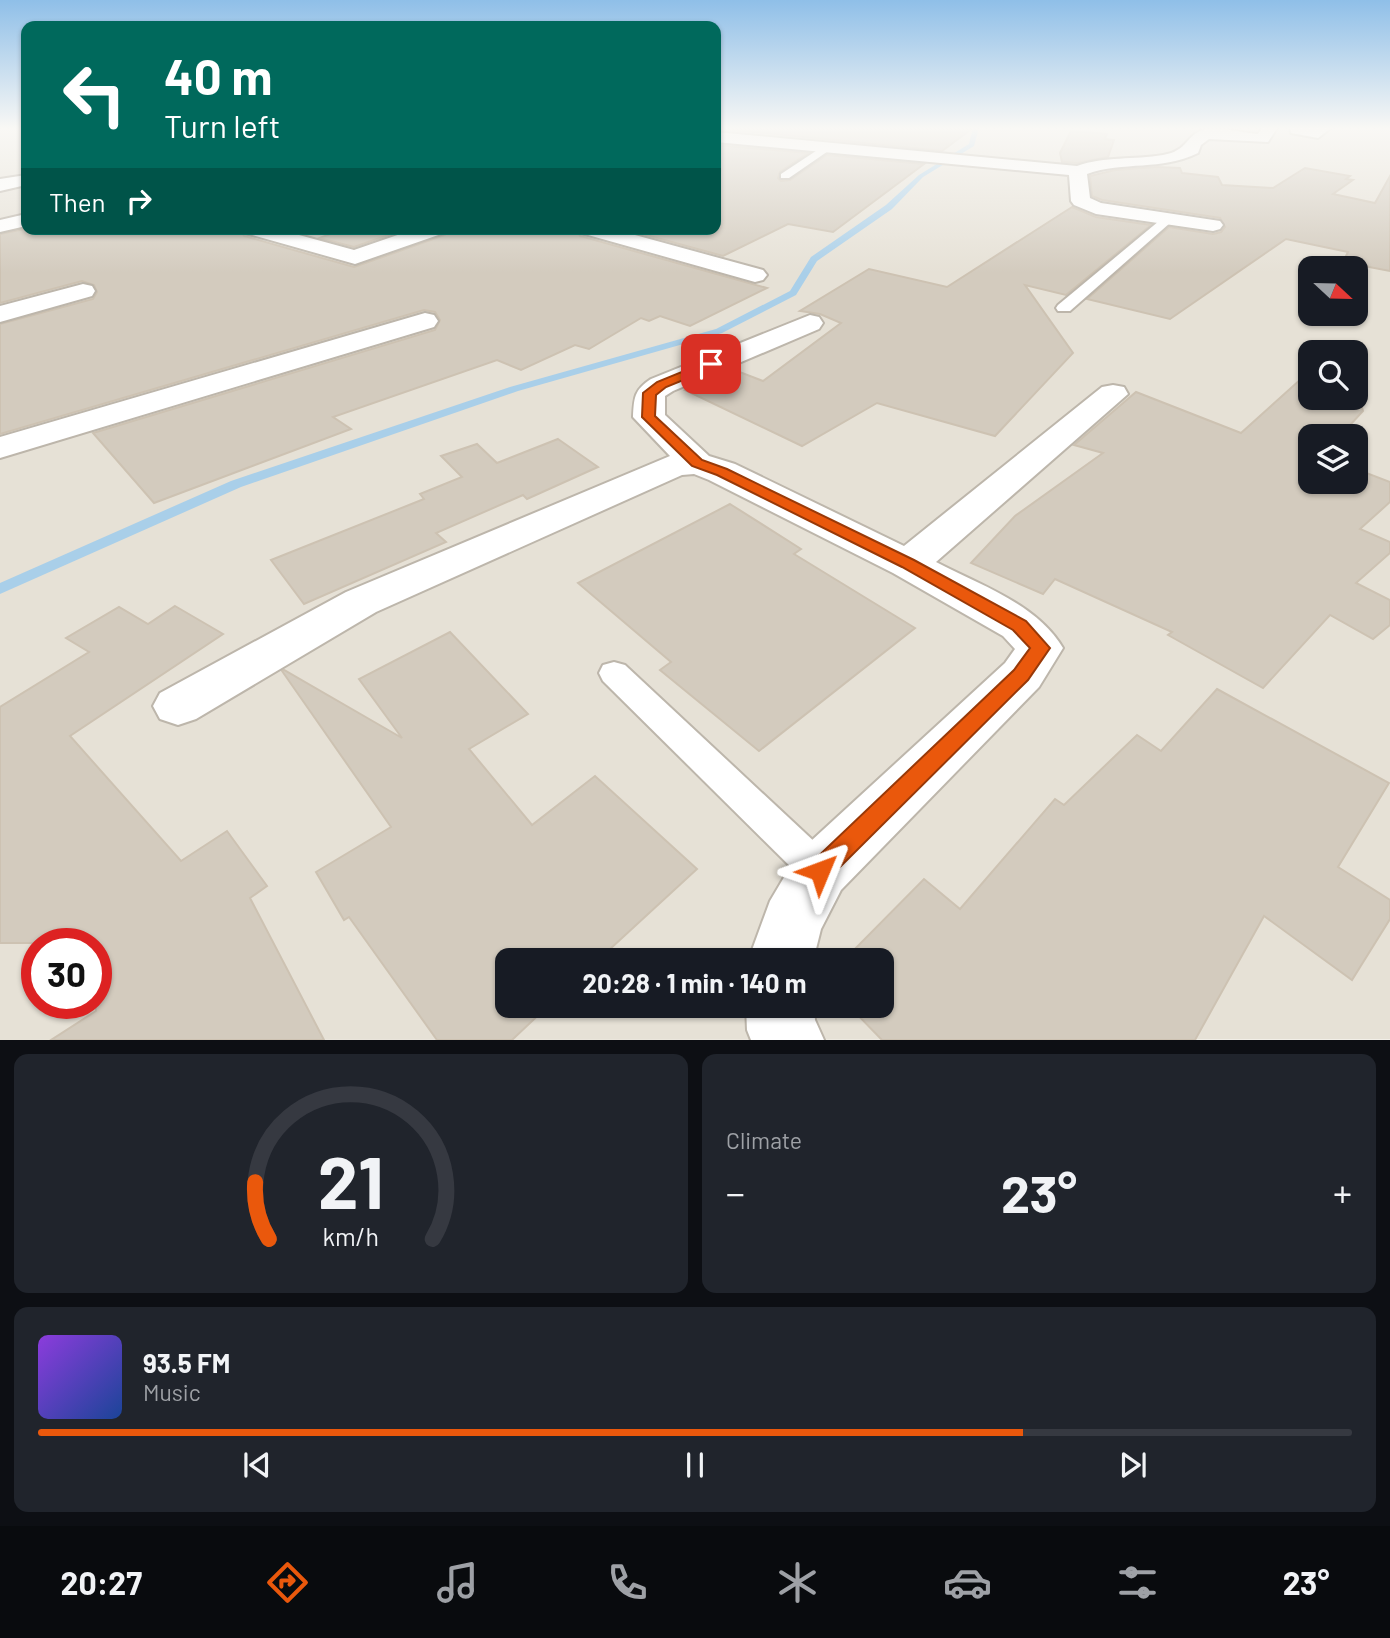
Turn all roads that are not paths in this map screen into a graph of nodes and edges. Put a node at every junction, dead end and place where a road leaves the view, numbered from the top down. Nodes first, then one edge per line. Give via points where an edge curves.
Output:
1 (1077, 177) edge
2 (21, 181) edge
3 (0, 185) edge
4 (1165, 219) junction
5 (21, 221) edge
6 (1213, 225) dead end
7 (0, 226) edge
8 (274, 235) edge
9 (419, 235) edge
10 (610, 235) edge
11 (754, 275) dead end
12 (83, 291) dead end
13 (1064, 308) dead end
14 (0, 314) edge
15 (425, 321) dead end
16 (810, 323) dead end
17 (1113, 394) dead end
18 (0, 449) edge
19 (697, 463) junction
20 (908, 564) junction
21 (614, 673) dead end
22 (177, 706) dead end
23 (820, 871) junction
24 (784, 948) edge
25 (781, 1018) edge
26 (789, 1040) edge

1 - 4 street via 1081,201 1096,208
2 - 3 street
4 - 6 street
4 - 13 lane
5 - 7 street
8 - 9 street via 355,257
10 - 11 street
12 - 14 street
15 - 18 street
16 - 19 street via 650,393 649,417
17 - 20 street
19 - 20 street
19 - 22 street via 675,465 361,602
20 - 23 street via 1019,625 1040,648 1021,675
21 - 23 lane
23 - 24 street via 792,922
25 - 26 street

